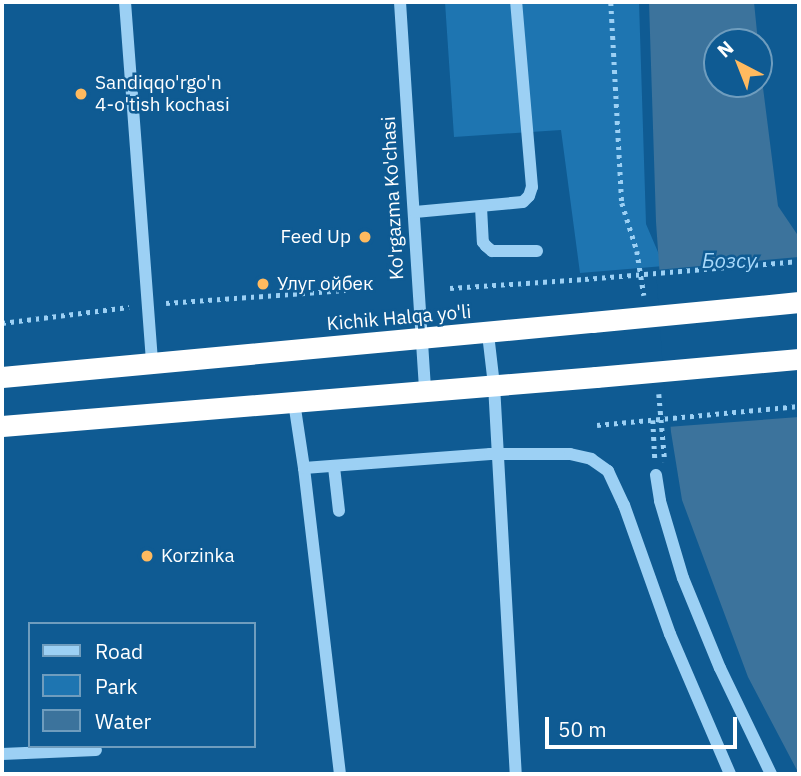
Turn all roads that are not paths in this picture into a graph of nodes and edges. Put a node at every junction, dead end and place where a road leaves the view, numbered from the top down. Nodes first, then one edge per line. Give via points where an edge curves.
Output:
1 (125, 2) edge
2 (400, 2) edge
3 (516, 2) edge
4 (481, 207) junction
5 (415, 212) junction
6 (537, 251) dead end
7 (799, 302) edge
8 (488, 334) junction
9 (422, 339) junction
10 (799, 359) edge
11 (152, 363) junction
12 (2, 377) edge
13 (494, 385) junction
14 (425, 391) junction
15 (294, 402) junction
16 (2, 426) edge
17 (497, 454) junction
18 (334, 467) junction
19 (304, 468) junction
20 (656, 475) road end
21 (339, 511) dead end
22 (96, 750) dead end
23 (2, 754) edge
24 (340, 774) edge
25 (516, 774) edge
26 (730, 774) edge
27 (771, 774) edge

1 - 11 street
2 - 5 street, Ko'rgazma Ko'chasi
3 - 4 street via 532,187 523,202
4 - 5 street
4 - 6 street via 483,242 492,251
5 - 9 street, Ko'rgazma Ko'chasi
7 - 8 highway, Kichik Halqa yo'li, bridge
8 - 9 highway, Kichik Halqa yo'li
8 - 13 street
9 - 11 highway, Kichik Halqa yo'li
9 - 14 street, Ko'rgazma Ko'chasi
10 - 13 highway, bridge
11 - 12 highway, Kichik Halqa yo'li
13 - 14 highway
13 - 17 street
14 - 15 highway
15 - 16 highway
15 - 19 street
17 - 18 street
17 - 25 street
17 - 26 street via 570,454 591,459 608,471
18 - 19 street
18 - 21 street
19 - 24 street
20 - 27 street via 683,578
22 - 23 street

